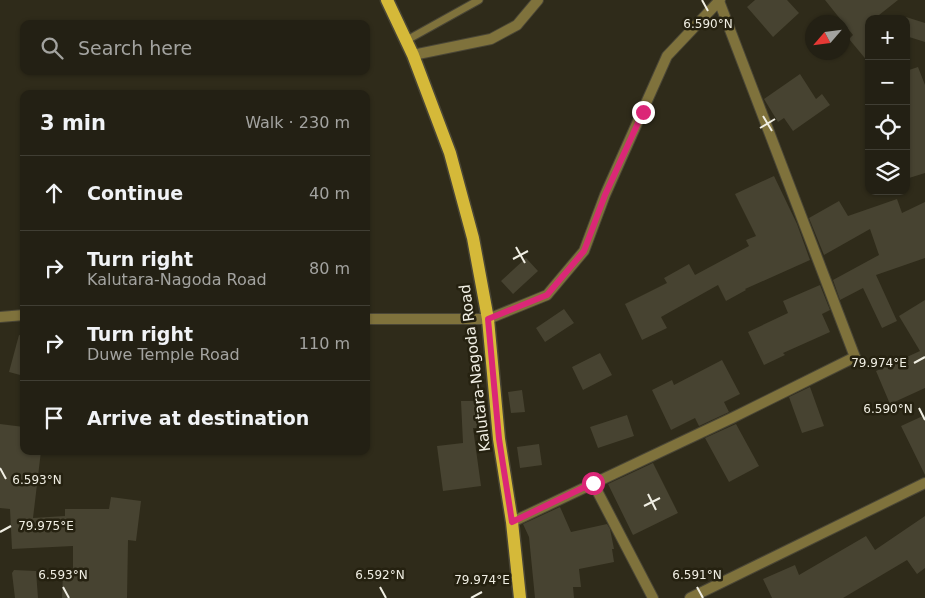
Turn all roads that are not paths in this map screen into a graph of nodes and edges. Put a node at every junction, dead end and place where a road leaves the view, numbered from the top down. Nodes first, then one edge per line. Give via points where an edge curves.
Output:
1 (387, 0) edge
2 (479, 0) edge
3 (538, 0) edge
4 (719, 1) edge
5 (407, 40) junction
6 (414, 55) junction
7 (20, 315) edge
8 (0, 317) edge
9 (370, 319) edge
10 (488, 319) junction
11 (593, 483) junction
12 (925, 483) edge
13 (512, 522) junction
14 (520, 598) edge
15 (653, 598) edge
16 (690, 598) edge

1 - 5 main road, Kalutara-Nagoda Road
2 - 5 lane
3 - 6 street via 517,25 491,40
4 - 10 street via 668,56 605,195 584,251 547,295
4 - 11 street via 855,357
5 - 6 main road, Kalutara-Nagoda Road
6 - 10 main road, Kalutara-Nagoda Road via 450,153 473,238
7 - 8 street
9 - 10 street
10 - 13 main road, Kalutara-Nagoda Road via 499,439
11 - 13 street
11 - 15 street
12 - 16 street
13 - 14 main road, Kalutara-Nagoda Road

